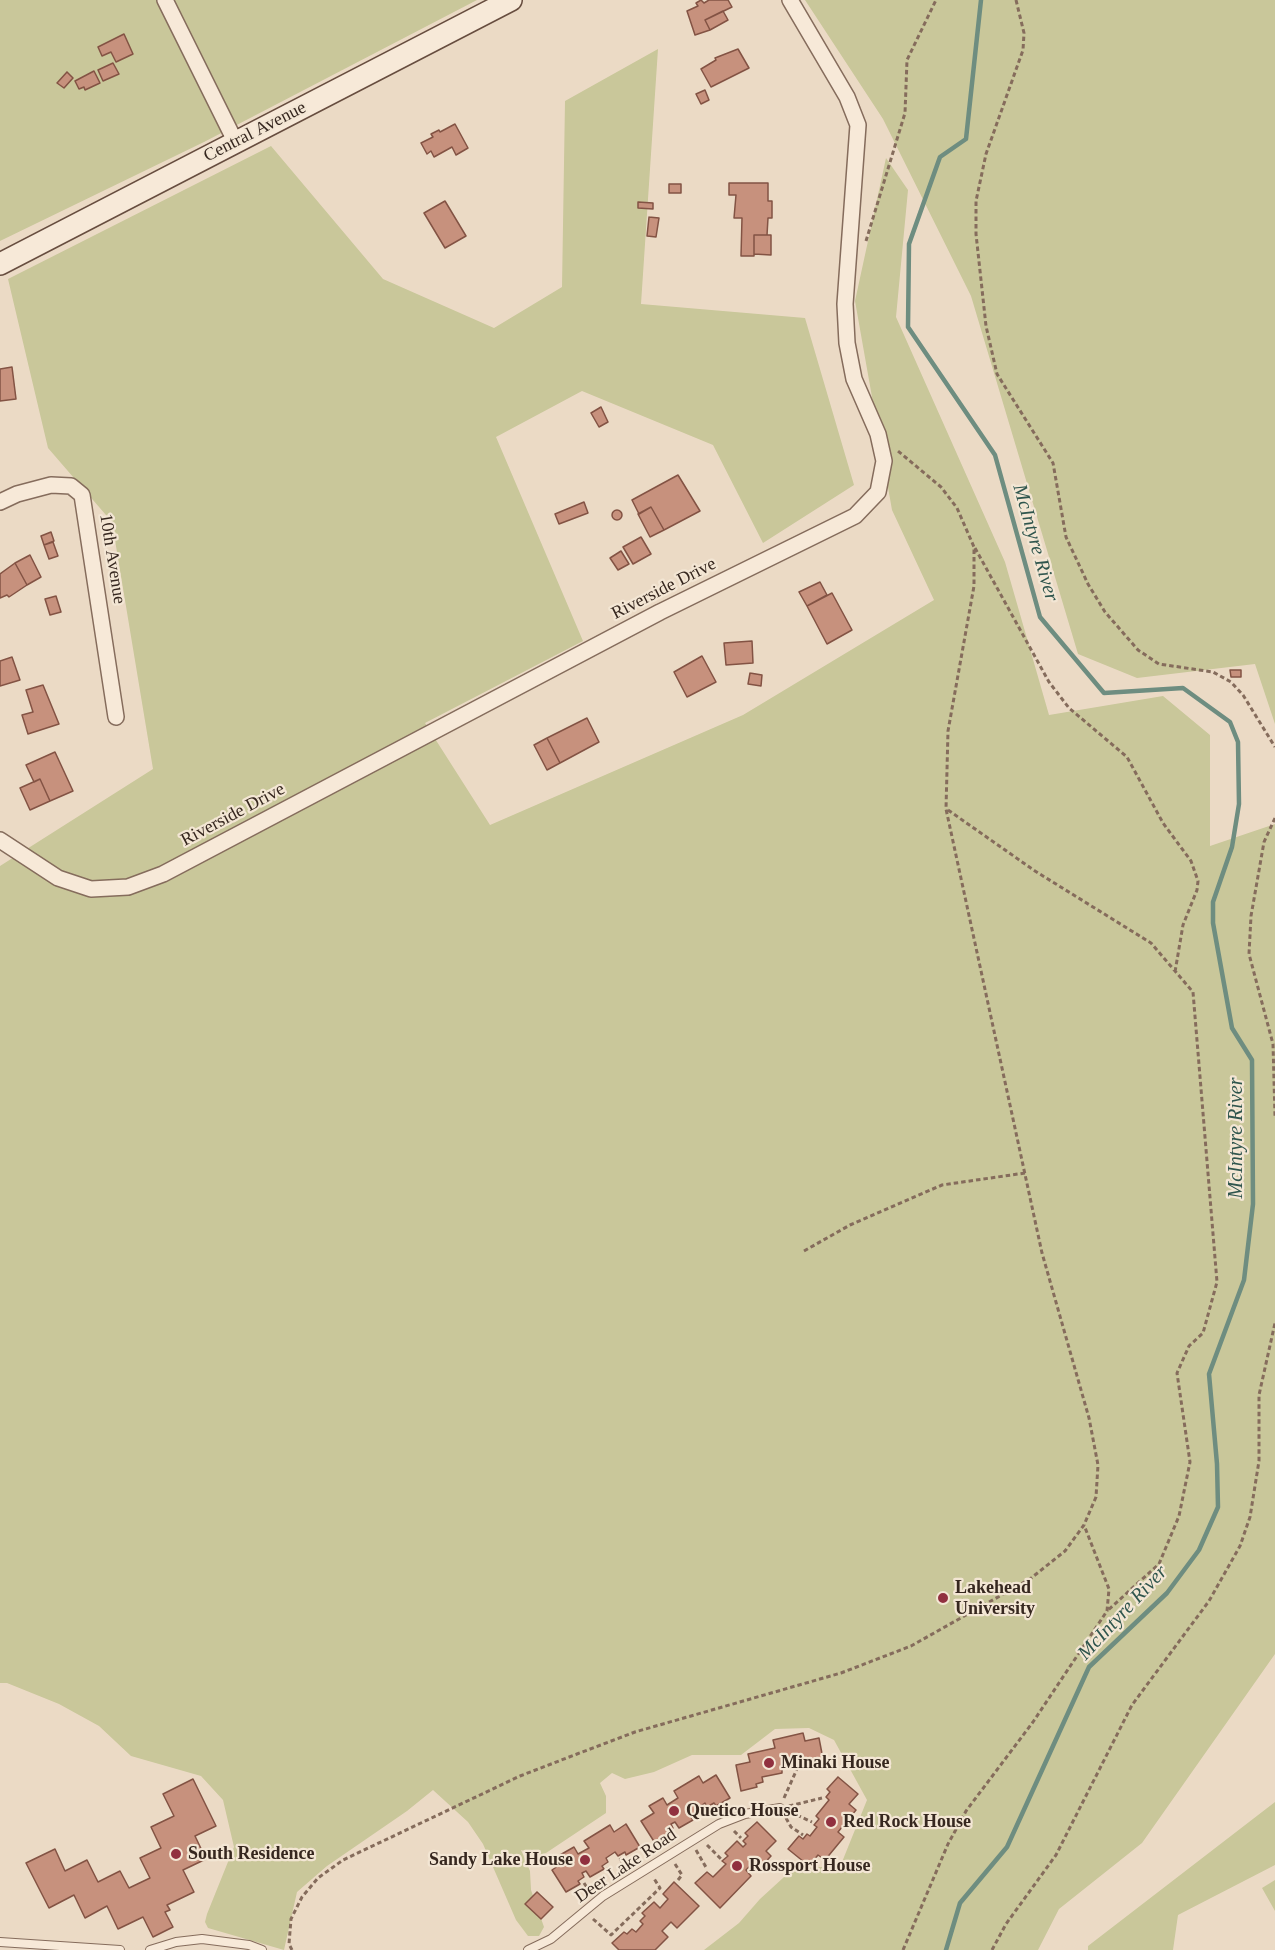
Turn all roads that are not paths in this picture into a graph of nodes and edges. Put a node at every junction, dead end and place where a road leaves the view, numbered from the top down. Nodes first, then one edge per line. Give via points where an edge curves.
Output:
1 (165, 0) edge
2 (510, 0) edge
3 (790, 0) edge
4 (236, 143) junction
5 (0, 264) edge
6 (0, 502) edge
7 (116, 717) dead end
8 (0, 840) edge
9 (780, 1808) road end
10 (0, 1942) edge
11 (120, 1950) edge
12 (150, 1950) edge
13 (262, 1950) edge
14 (528, 1950) edge

1 - 4 street
2 - 4 street, Central Avenue
3 - 8 street, Riverside Drive via 847,97 858,125 845,304 847,343 854,378 878,434 884,461 878,492 855,516 660,612 163,874 128,887 91,889 58,878
4 - 5 street, Central Avenue
6 - 7 street, 10th Avenue via 51,485 71,486 82,495
9 - 14 lane, Deer Lake Road via 745,1814 694,1838 584,1911 550,1939
10 - 11 lane
12 - 13 lane via 202,1939

